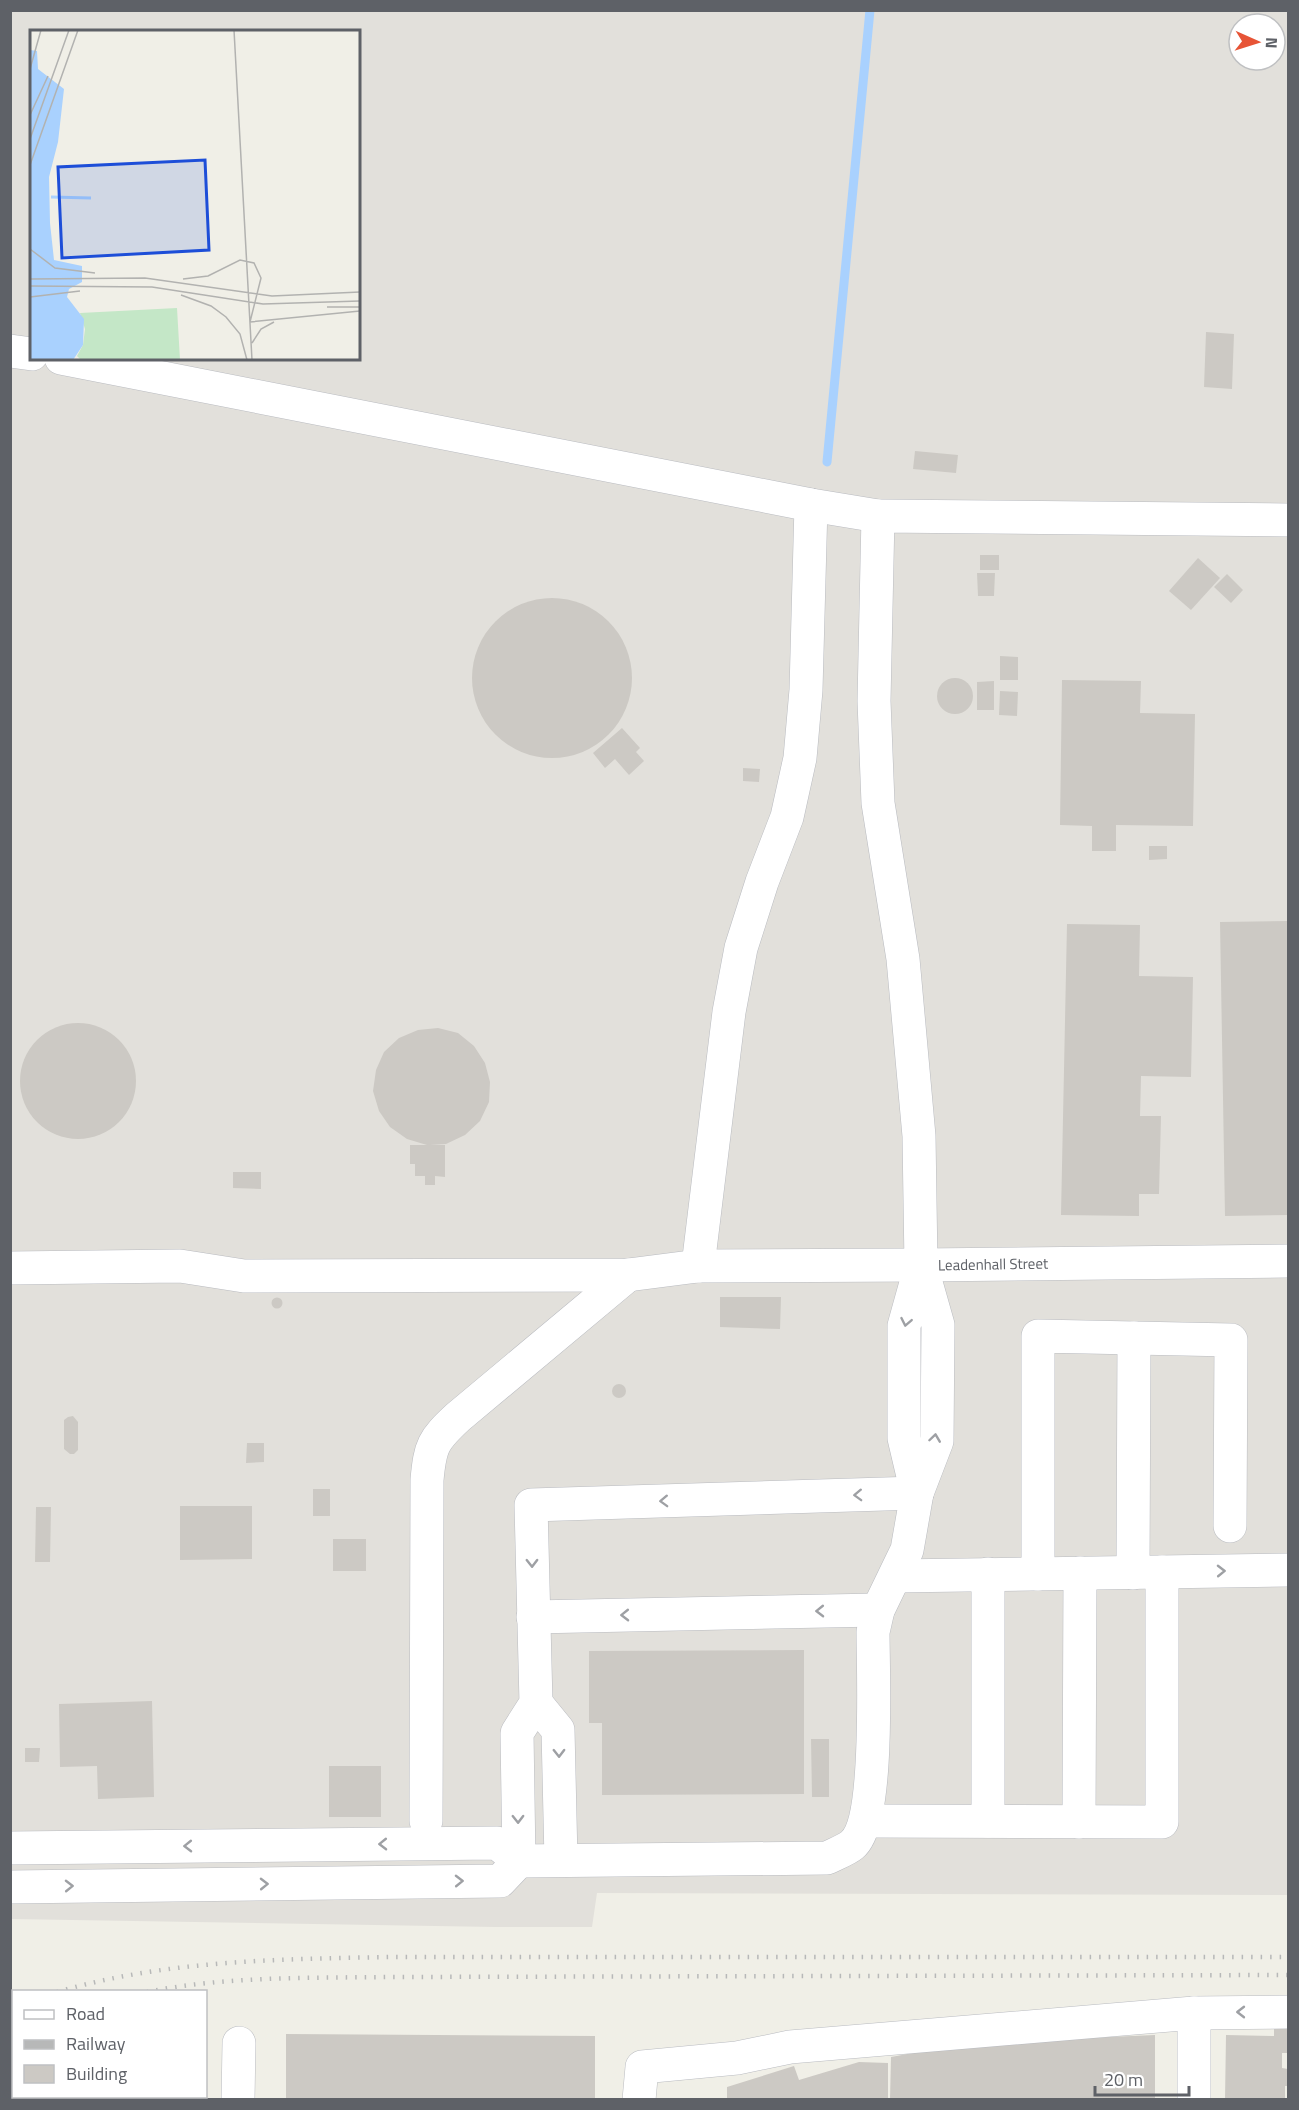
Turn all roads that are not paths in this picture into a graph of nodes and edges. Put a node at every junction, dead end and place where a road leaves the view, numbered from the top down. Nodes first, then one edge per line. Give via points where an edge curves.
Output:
1 (10, 351) edge
2 (30, 354) edge
3 (71, 360) edge
4 (811, 505) junction
5 (878, 516) junction
6 (1288, 520) edge
7 (1288, 1261) edge
8 (921, 1265) junction
9 (698, 1266) junction
10 (10, 1268) edge
11 (628, 1275) junction
12 (1134, 1338) junction
13 (917, 1493) junction
14 (1230, 1526) dead end
15 (1288, 1570) edge
16 (1147, 1572) junction
17 (1080, 1573) junction
18 (988, 1574) junction
19 (1038, 1574) junction
20 (896, 1576) junction
21 (878, 1610) junction
22 (533, 1617) junction
23 (536, 1703) junction
24 (426, 1821) dead end
25 (866, 1821) junction
26 (988, 1821) junction
27 (1079, 1822) junction
28 (10, 1848) edge
29 (561, 1860) junction
30 (519, 1861) junction
31 (10, 1887) edge
32 (1288, 2012) edge
33 (1194, 2013) junction
34 (239, 2043) dead end
35 (238, 2100) edge
36 (639, 2100) edge
37 (1194, 2100) edge

1 - 2 street
3 - 4 street
4 - 5 street
4 - 9 street via 807,690 800,758 787,817 741,948 729,1012
5 - 6 street
5 - 8 street via 874,701 878,803 903,959 919,1136
7 - 8 street, Leadenhall Street
8 - 9 street, Leadenhall Street
8 - 13 street via 938,1325 937,1441
9 - 11 street, Leadenhall Street
10 - 11 street, Leadenhall Street via 180,1266 244,1276
11 - 24 street via 458,1417 438,1436 429,1455
12 - 14 street via 1231,1340
12 - 16 street
12 - 19 street via 1038,1336
13 - 20 street via 907,1550
13 -> 22 street via 531,1505
16 -> 15 street
16 - 17 street
16 - 27 street via 1162,1822
17 - 19 street
17 - 27 street
18 - 19 street
18 - 20 street
18 - 26 street
20 - 21 street
21 -> 22 street
21 - 25 street via 873,1632 872,1783
22 - 23 street
23 -> 29 street via 558,1730
23 -> 30 street via 517,1733
25 - 26 street
25 - 29 street via 853,1845 827,1857
26 - 27 street
30 -> 28 street via 497,1843
29 - 30 street
31 -> 30 street via 500,1881
32 -> 33 street
33 - 36 street via 790,2046 737,2058 642,2067
33 - 37 street
34 - 35 street

